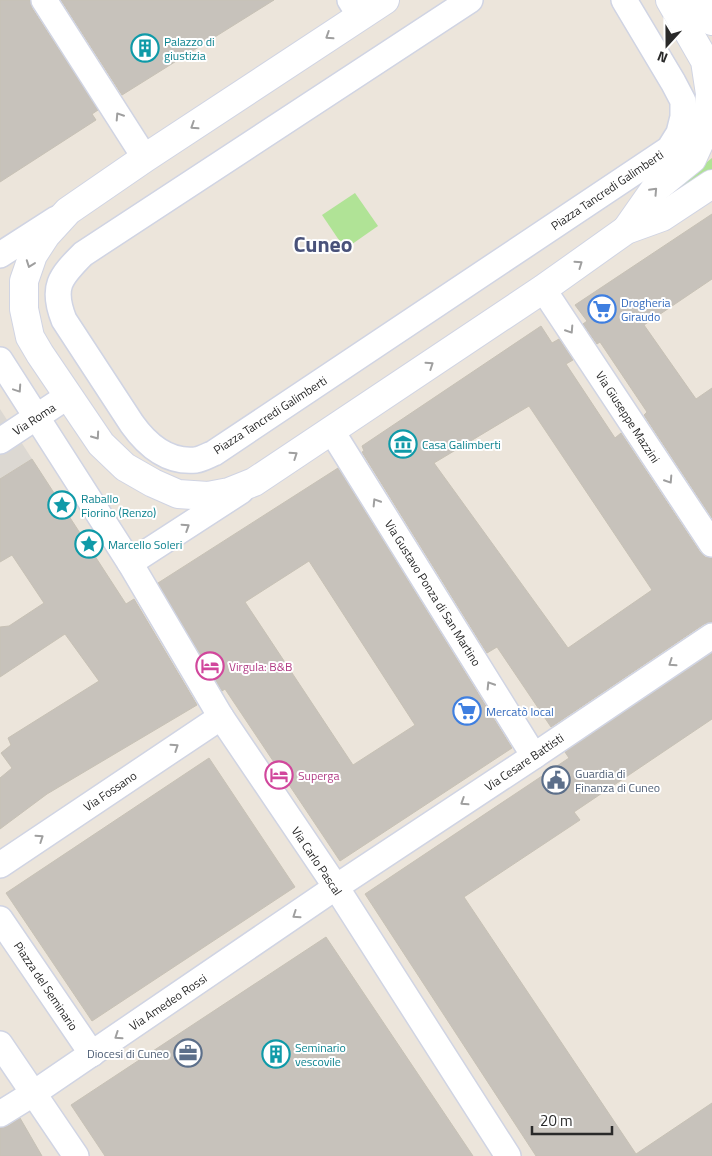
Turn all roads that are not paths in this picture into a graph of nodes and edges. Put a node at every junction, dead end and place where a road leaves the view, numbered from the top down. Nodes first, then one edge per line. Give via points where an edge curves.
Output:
1 (44, 0) edge
2 (385, 0) edge
3 (470, 0) edge
4 (624, 0) edge
5 (680, 1) edge
6 (355, 8) edge
7 (712, 21) edge
8 (145, 158) junction
9 (712, 184) edge
10 (68, 211) junction
11 (626, 230) junction
12 (0, 255) edge
13 (543, 289) junction
14 (0, 360) edge
15 (68, 396) junction
16 (37, 417) junction
17 (331, 430) junction
18 (0, 441) edge
19 (254, 482) junction
20 (712, 544) edge
21 (130, 563) junction
22 (712, 636) edge
23 (221, 717) junction
24 (534, 756) junction
25 (0, 865) edge
26 (336, 887) junction
27 (0, 919) edge
28 (0, 1044) edge
29 (92, 1054) junction
30 (34, 1093) junction
31 (0, 1114) edge
32 (76, 1156) edge
33 (508, 1156) edge

8 -> 1 street
2 - 6 street, Piazza Tancredi Galimberti
3 - 4 street, Piazza Tancredi Galimberti via 83,254 66,271 58,289 58,304 64,320 141,437 152,447 183,460 197,460 214,453 669,149 679,133 683,101
5 - 7 street, Piazza Tancredi Galimberti
11 -> 5 street, Piazza Tancredi Galimberti via 654,190 692,159 707,126 710,94 705,61
6 -> 8 street, Piazza Tancredi Galimberti
8 - 10 street, Piazza Tancredi Galimberti
9 - 11 street, Piazza Tancredi Galimberti via 662,217
10 - 12 street, Piazza Tancredi Galimberti
10 -> 15 street, Piazza Tancredi Galimberti via 33,255 24,280 24,309 30,337
13 -> 11 street, Piazza Tancredi Galimberti
17 -> 13 street, Piazza Tancredi Galimberti
13 -> 20 street, Via Giuseppe Mazzini
14 -> 16 street
15 - 16 street, Via Roma
15 -> 19 street, Piazza Tancredi Galimberti via 101,444 125,467 152,483 178,494 208,496
16 - 18 street, Via Roma
16 - 21 street
19 -> 17 street, Piazza Tancredi Galimberti
24 -> 17 street, Via Gustavo Ponza di San Martino
21 -> 19 street, Piazza Tancredi Galimberti
21 - 23 street, Via Carlo Pascal
22 -> 24 street, Via Cesare Battisti
25 -> 23 street, Via Fossano
23 - 26 street, Via Carlo Pascal
24 -> 26 street, Via Cesare Battisti
26 -> 29 street, Via Amedeo Rossi
26 - 33 street, Via Carlo Pascal
27 - 29 street, Piazza del Seminario
28 - 30 street
29 - 30 street, Via Amedeo Rossi
30 - 31 street, Via Amedeo Rossi
30 - 32 street

